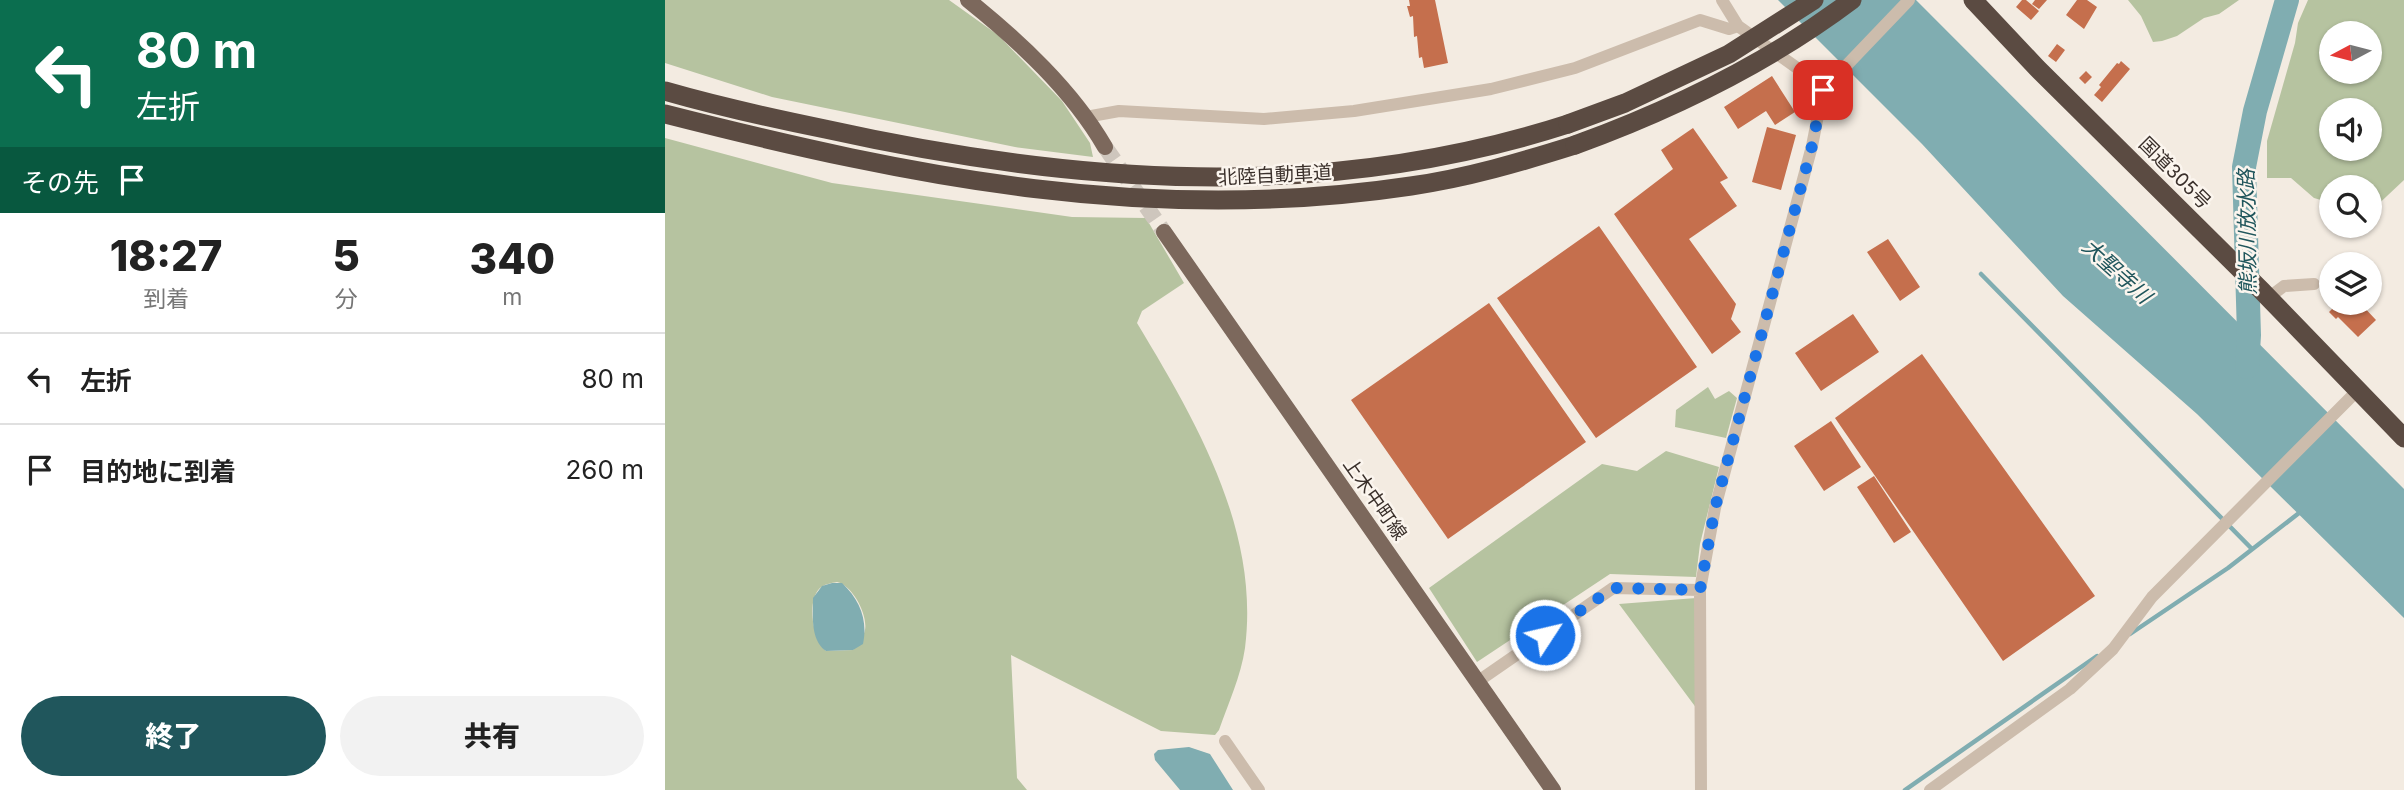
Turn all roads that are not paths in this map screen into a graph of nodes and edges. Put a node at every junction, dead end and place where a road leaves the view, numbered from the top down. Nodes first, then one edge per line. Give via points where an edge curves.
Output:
1 (968, 0) edge
2 (1722, 0) edge
3 (1814, 0) edge
4 (1852, 0) edge
5 (1909, 0) edge
6 (1973, 0) edge
7 (1738, 26) junction
8 (1823, 90) junction
9 (665, 91) edge
10 (665, 114) edge
11 (1086, 117) junction
12 (1105, 147) tunnel mouth
13 (1164, 232) tunnel mouth
14 (2314, 284) dead end
15 (2265, 294) junction
16 (2358, 390) junction
17 (2404, 438) edge
18 (1700, 590) junction
19 (1478, 682) junction
20 (1225, 741) dead end
21 (1259, 790) edge
22 (1553, 790) edge
23 (1701, 790) edge
24 (1930, 790) edge

1 - 11 main road via 1038,62
2 - 7 street
3 - 9 highway, 北陸自動車道, bridge via 1716,60 1568,124 1465,153 1291,176 1162,177 1046,168 803,125
4 - 10 highway, 北陸自動車道, bridge via 1737,75 1686,101 1575,145 1469,175 1291,199 1164,200 939,176
5 - 8 street
6 - 15 highway, 国道305号
7 - 8 street
7 - 11 street via 1728,29 1700,20 1575,68 1491,89 1355,111 1264,119 1119,111
8 - 18 street via 1715,508
11 - 12 main road
13 - 19 main road, 上木中町線
14 - 15 street via 2284,286
15 - 16 highway, 国道305号
16 - 17 highway, 国道305号
16 - 24 street via 2153,597 2113,649 2070,689
18 - 19 street via 1613,588
18 - 23 street
19 - 22 main road, 上木中町線
20 - 21 street

